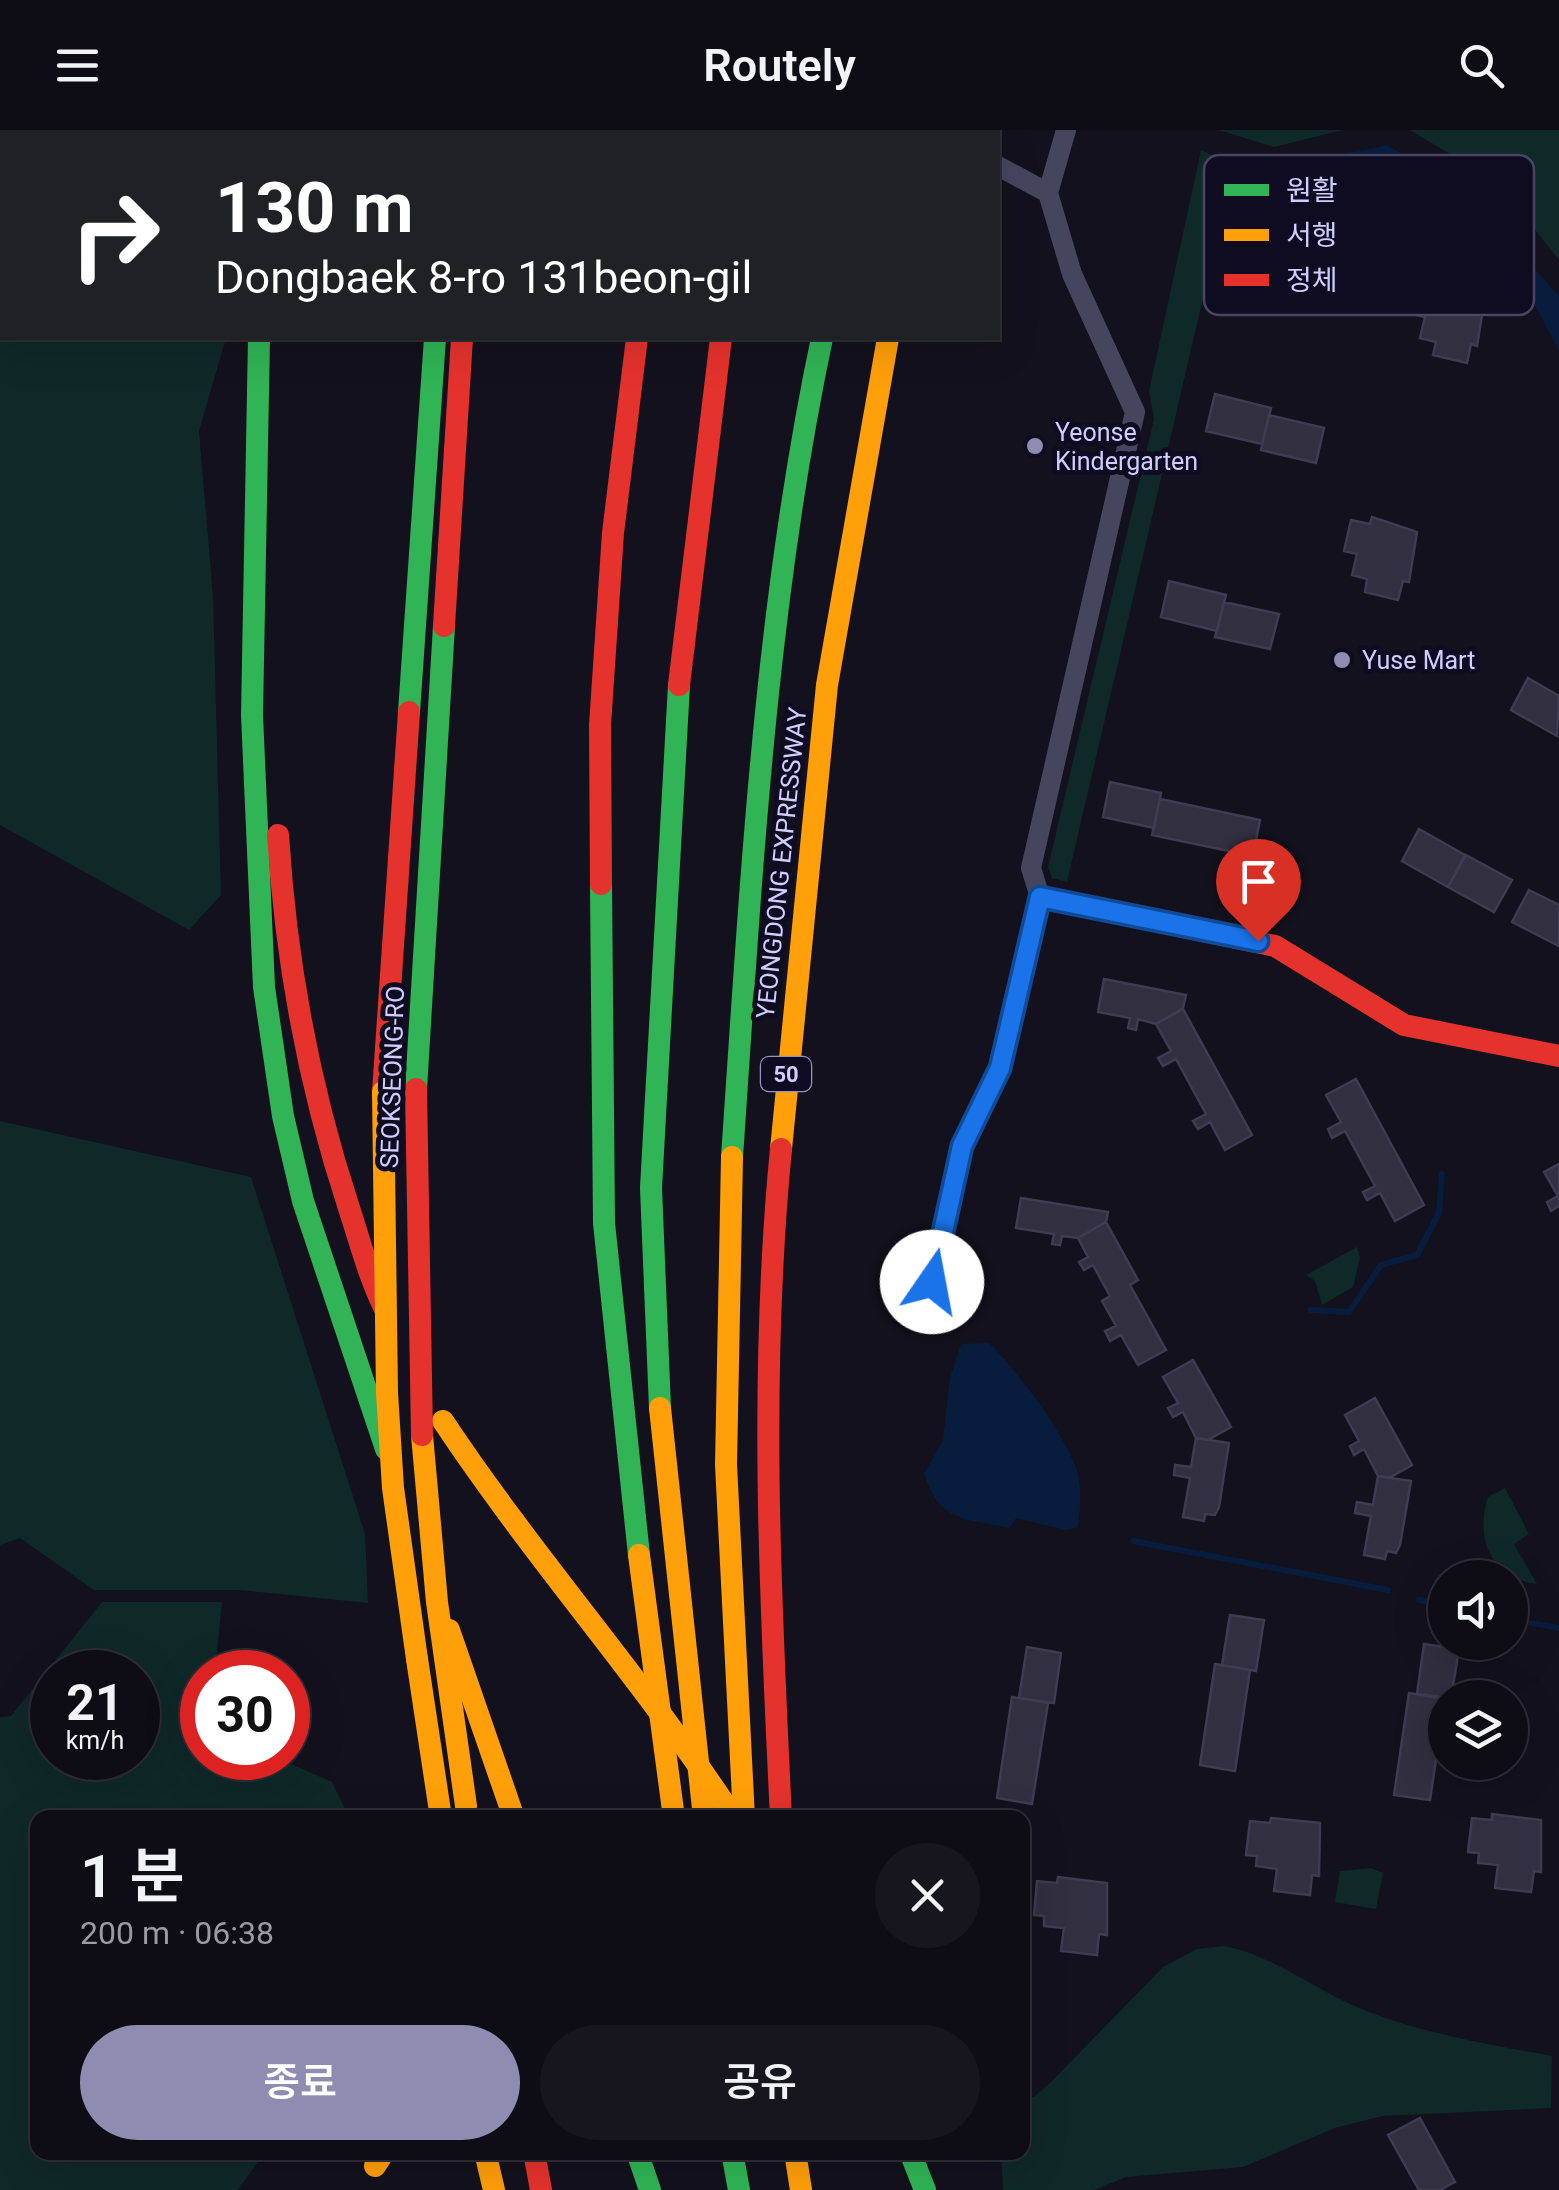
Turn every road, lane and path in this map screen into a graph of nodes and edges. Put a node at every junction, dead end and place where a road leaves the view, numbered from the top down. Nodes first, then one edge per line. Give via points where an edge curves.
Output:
1 (1066, 130) edge
2 (1000, 167) edge
3 (1048, 193) junction
4 (259, 340) edge
5 (278, 340) edge
6 (435, 340) edge
7 (462, 340) edge
8 (637, 340) edge
9 (720, 340) edge
10 (822, 340) edge
11 (888, 340) edge
12 (1040, 897) junction
13 (1559, 1056) edge
14 (926, 1298) dead end
15 (440, 1810) edge
16 (467, 1810) edge
17 (511, 1810) edge
18 (673, 1810) edge
19 (703, 1810) edge
20 (729, 1810) edge
21 (744, 1810) edge
22 (781, 1810) edge
23 (378, 2160) edge
24 (487, 2160) edge
25 (511, 2160) edge
26 (535, 2160) edge
27 (640, 2160) edge
28 (733, 2160) edge
29 (751, 2160) edge
30 (796, 2160) edge
31 (809, 2160) edge
32 (913, 2160) edge
33 (378, 2190) edge
34 (494, 2190) edge
35 (517, 2190) edge
36 (541, 2190) edge
37 (650, 2190) edge
38 (739, 2190) edge
39 (754, 2190) edge
40 (801, 2190) edge
41 (812, 2190) edge
42 (925, 2190) edge

1 - 3 street
2 - 3 street
3 - 12 street via 1072,274 1136,412 1031,868
4 - 17 main road via 251,661 256,887 282,1113 330,1292
5 - 20 main road, bridge via 271,656 280,880 300,1020 337,1174 381,1302 443,1421 516,1531 678,1734
6 - 15 main road, bridge via 383,1092 382,1268 393,1488
7 - 16 main road, SEOKSEONG-RO, bridge via 416,1088 422,1438
8 - 18 main road via 613,533 600,725 604,1204 629,1484
9 - 19 main road via 673,730 651,1188 665,1466
10 - 21 main road, YEONGDONG EXPRESSWAY / 50 via 761,731 730,1175 726,1464
11 - 22 main road, YEONGDONG EXPRESSWAY / 50 via 826,685 770,1256 768,1546
12 - 13 main road via 1275,946 1404,1025
12 - 14 street via 1000,1068 962,1146
23 - 33 main road
24 - 34 main road
25 - 35 main road
26 - 36 main road
27 - 37 main road
28 - 38 main road
29 - 39 main road
30 - 40 main road
31 - 41 main road
32 - 42 main road

